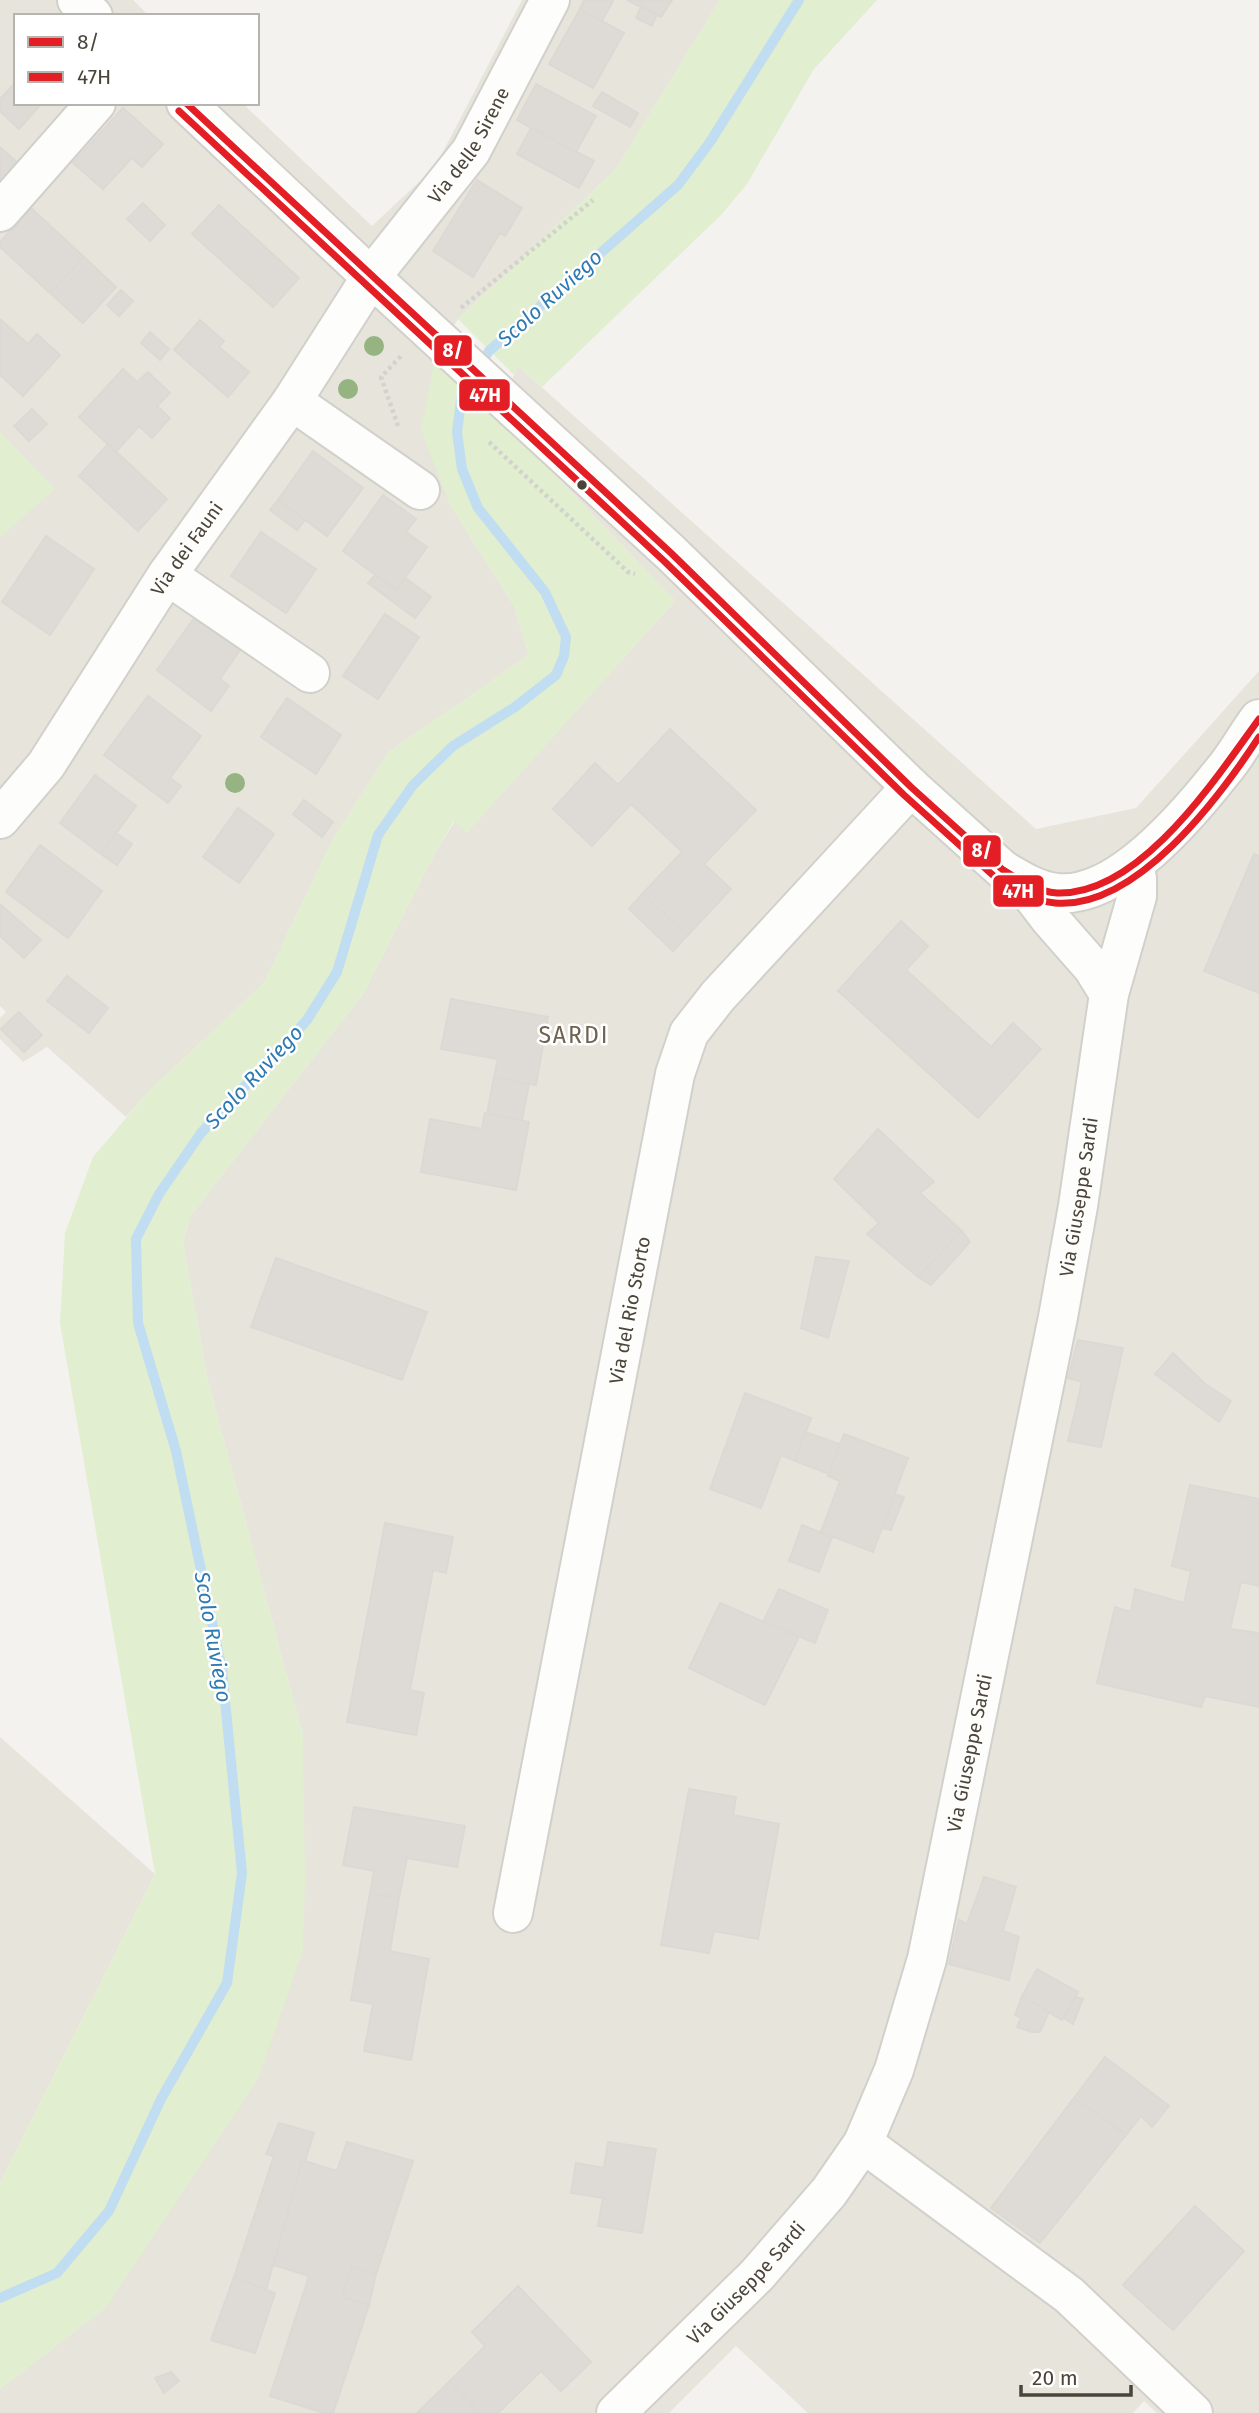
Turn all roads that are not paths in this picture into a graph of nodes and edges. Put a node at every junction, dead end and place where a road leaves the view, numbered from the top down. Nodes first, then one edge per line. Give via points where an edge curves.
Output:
1 (77, 0) edge
2 (550, 0) edge
3 (91, 14) edge
4 (94, 105) edge
5 (188, 105) edge
6 (0, 212) edge
7 (371, 277) junction
8 (292, 401) junction
9 (420, 491) dead end
10 (167, 575) junction
11 (310, 673) dead end
12 (1259, 719) edge
13 (911, 787) junction
14 (0, 819) edge
15 (1134, 866) junction
16 (1021, 881) junction
17 (1109, 994) junction
18 (513, 1913) dead end
19 (863, 2143) junction
20 (616, 2413) edge
21 (1193, 2413) edge

1 - 3 street
2 - 7 street, Via delle Sirene via 471,151
4 - 6 street
5 - 7 street
7 - 8 street, Via dei Fauni
7 - 13 street via 671,553
8 - 9 street
8 - 10 street, Via dei Fauni
10 - 11 street
10 - 14 street, Via dei Fauni via 46,765
12 - 15 street via 1224,770
13 - 16 street
13 - 18 street, Via del Rio Storto via 689,1033 675,1074
15 - 16 street via 1077,892 1059,893
15 - 17 street, Via Giuseppe Sardi via 1137,896
16 - 17 street
17 - 19 street, Via Giuseppe Sardi via 1058,1317 927,1959 894,2070
19 - 20 street, Via Giuseppe Sardi via 758,2275
19 - 21 street via 1069,2295

